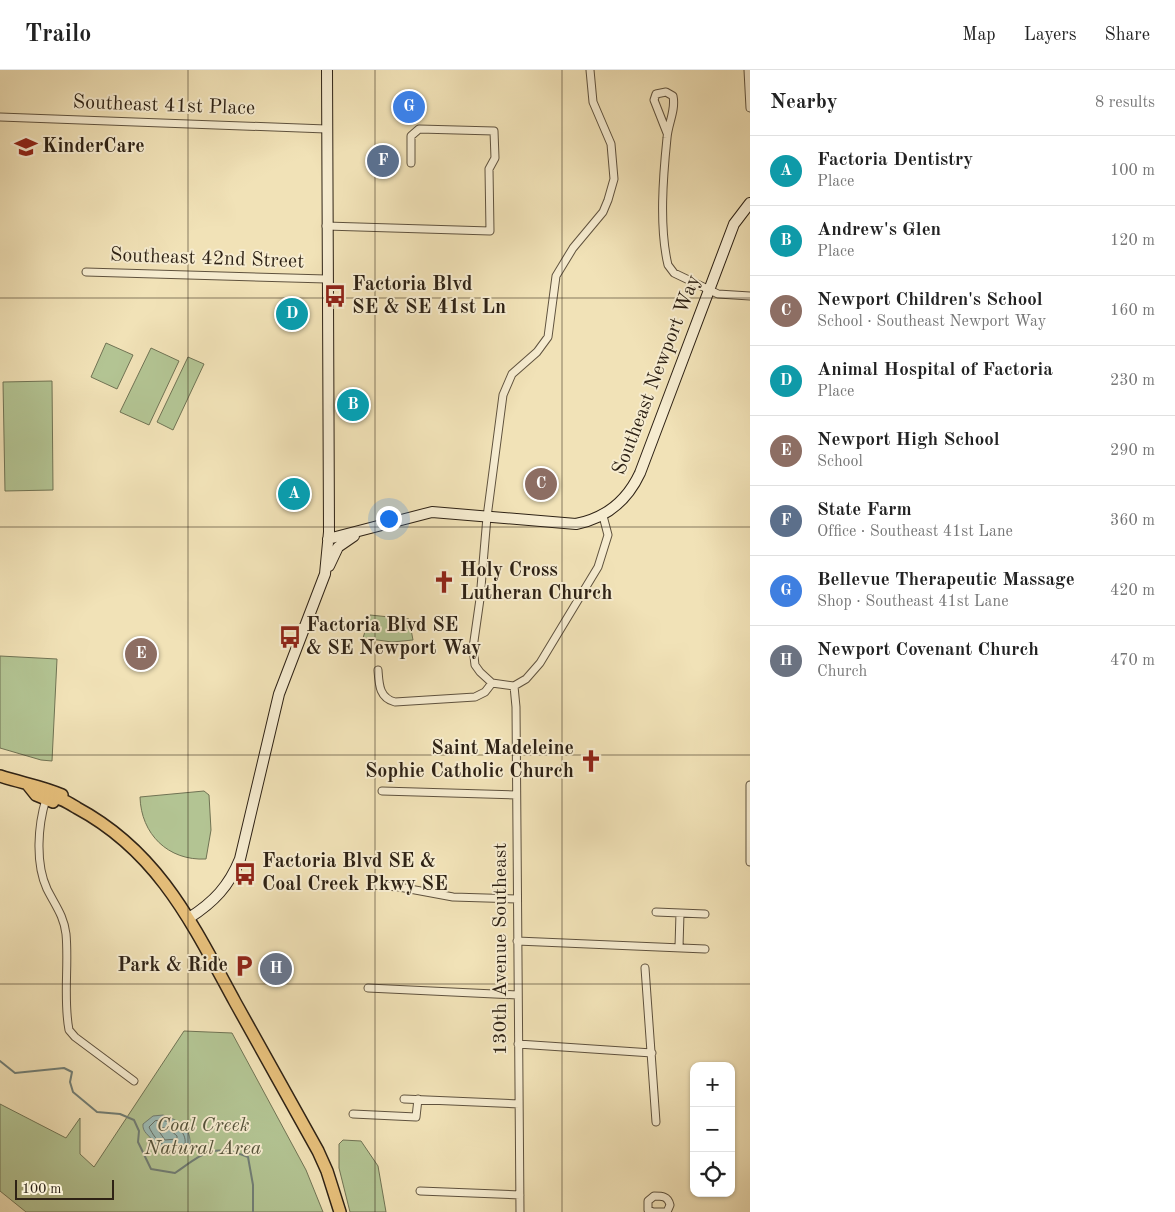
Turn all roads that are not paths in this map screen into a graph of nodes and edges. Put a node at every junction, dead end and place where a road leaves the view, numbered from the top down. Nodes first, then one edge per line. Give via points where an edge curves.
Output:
1 (327, 70) edge
2 (590, 70) edge
3 (748, 70) edge
4 (750, 108) edge
5 (0, 117) edge
6 (326, 129) junction
7 (667, 133) junction
8 (411, 163) dead end
9 (750, 203) edge
10 (326, 226) junction
11 (86, 272) dead end
12 (326, 279) junction
13 (709, 291) junction
14 (750, 296) edge
15 (603, 516) junction
16 (487, 517) junction
17 (366, 529) junction
18 (328, 539) junction
19 (325, 574) junction
20 (378, 670) dead end
21 (492, 683) junction
22 (514, 686) junction
23 (0, 776) edge
24 (28, 785) junction
25 (750, 785) edge
26 (382, 791) dead end
27 (516, 795) junction
28 (46, 799) junction
29 (101, 823) junction
30 (750, 862) edge
31 (371, 885) dead end
32 (518, 899) junction
33 (656, 912) dead end
34 (680, 913) junction
35 (705, 914) dead end
36 (189, 918) junction
37 (517, 941) junction
38 (679, 947) junction
39 (705, 948) dead end
40 (645, 968) dead end
41 (368, 988) dead end
42 (517, 995) junction
43 (518, 1044) junction
44 (652, 1053) junction
45 (134, 1081) dead end
46 (404, 1098) dead end
47 (418, 1099) junction
48 (519, 1104) junction
49 (353, 1114) dead end
50 (656, 1122) dead end
51 (420, 1191) dead end
52 (520, 1195) junction
53 (340, 1212) edge
54 (520, 1212) edge

1 - 6 main road
2 - 16 street via 593,102 611,144 612,188 603,212 573,248 556,276 548,337 537,352 512,374 507,384
3 - 4 street
5 - 6 street, Southeast 41st Place
6 - 10 main road
7 - 7 street via 654,100 656,94 666,92 673,96 674,102
7 - 13 street via 663,194 668,265 674,273
8 - 10 street via 411,136 419,129 494,131 495,158 489,170 490,231
9 - 13 main road, Southeast Newport Way via 734,224
10 - 12 main road
11 - 12 street, Southeast 42nd Street
12 - 18 main road
13 - 14 street
13 - 15 main road, Southeast Newport Way via 638,479 623,500
15 - 16 main road, Southeast Newport Way via 576,524
15 - 22 street via 608,535 598,567 540,663 526,679
16 - 17 main road, Southeast Newport Way via 432,512
16 - 21 street via 473,657 480,672
17 - 18 main road, Southeast Newport Way
17 - 19 main road via 341,544
18 - 19 main road
19 - 36 main road via 279,694 240,859 234,874 218,896
20 - 21 street via 382,693 395,702 475,697
21 - 22 street
22 - 27 street, 130th Avenue Southeast
23 - 24 main road
24 - 28 main road via 36,795
24 - 29 main road via 38,785 65,796 98,815
25 - 30 street
26 - 27 street
27 - 32 street, 130th Avenue Southeast
28 - 29 main road via 60,799
28 - 45 street via 40,827 41,864 45,883 65,925 69,1030
29 - 36 main road via 143,857
31 - 32 street via 453,897
32 - 37 street, 130th Avenue Southeast
33 - 34 street
34 - 35 street
34 - 38 street
36 - 53 main road via 318,1151
37 - 38 street
37 - 42 street, 130th Avenue Southeast
38 - 39 street
40 - 44 street
41 - 42 street
42 - 43 street, 130th Avenue Southeast
43 - 44 street
43 - 48 street, 130th Avenue Southeast
44 - 50 street
46 - 47 street
47 - 48 street
47 - 49 street via 416,1117
48 - 52 street, 130th Avenue Southeast
51 - 52 street
52 - 54 street, 130th Avenue Southeast

